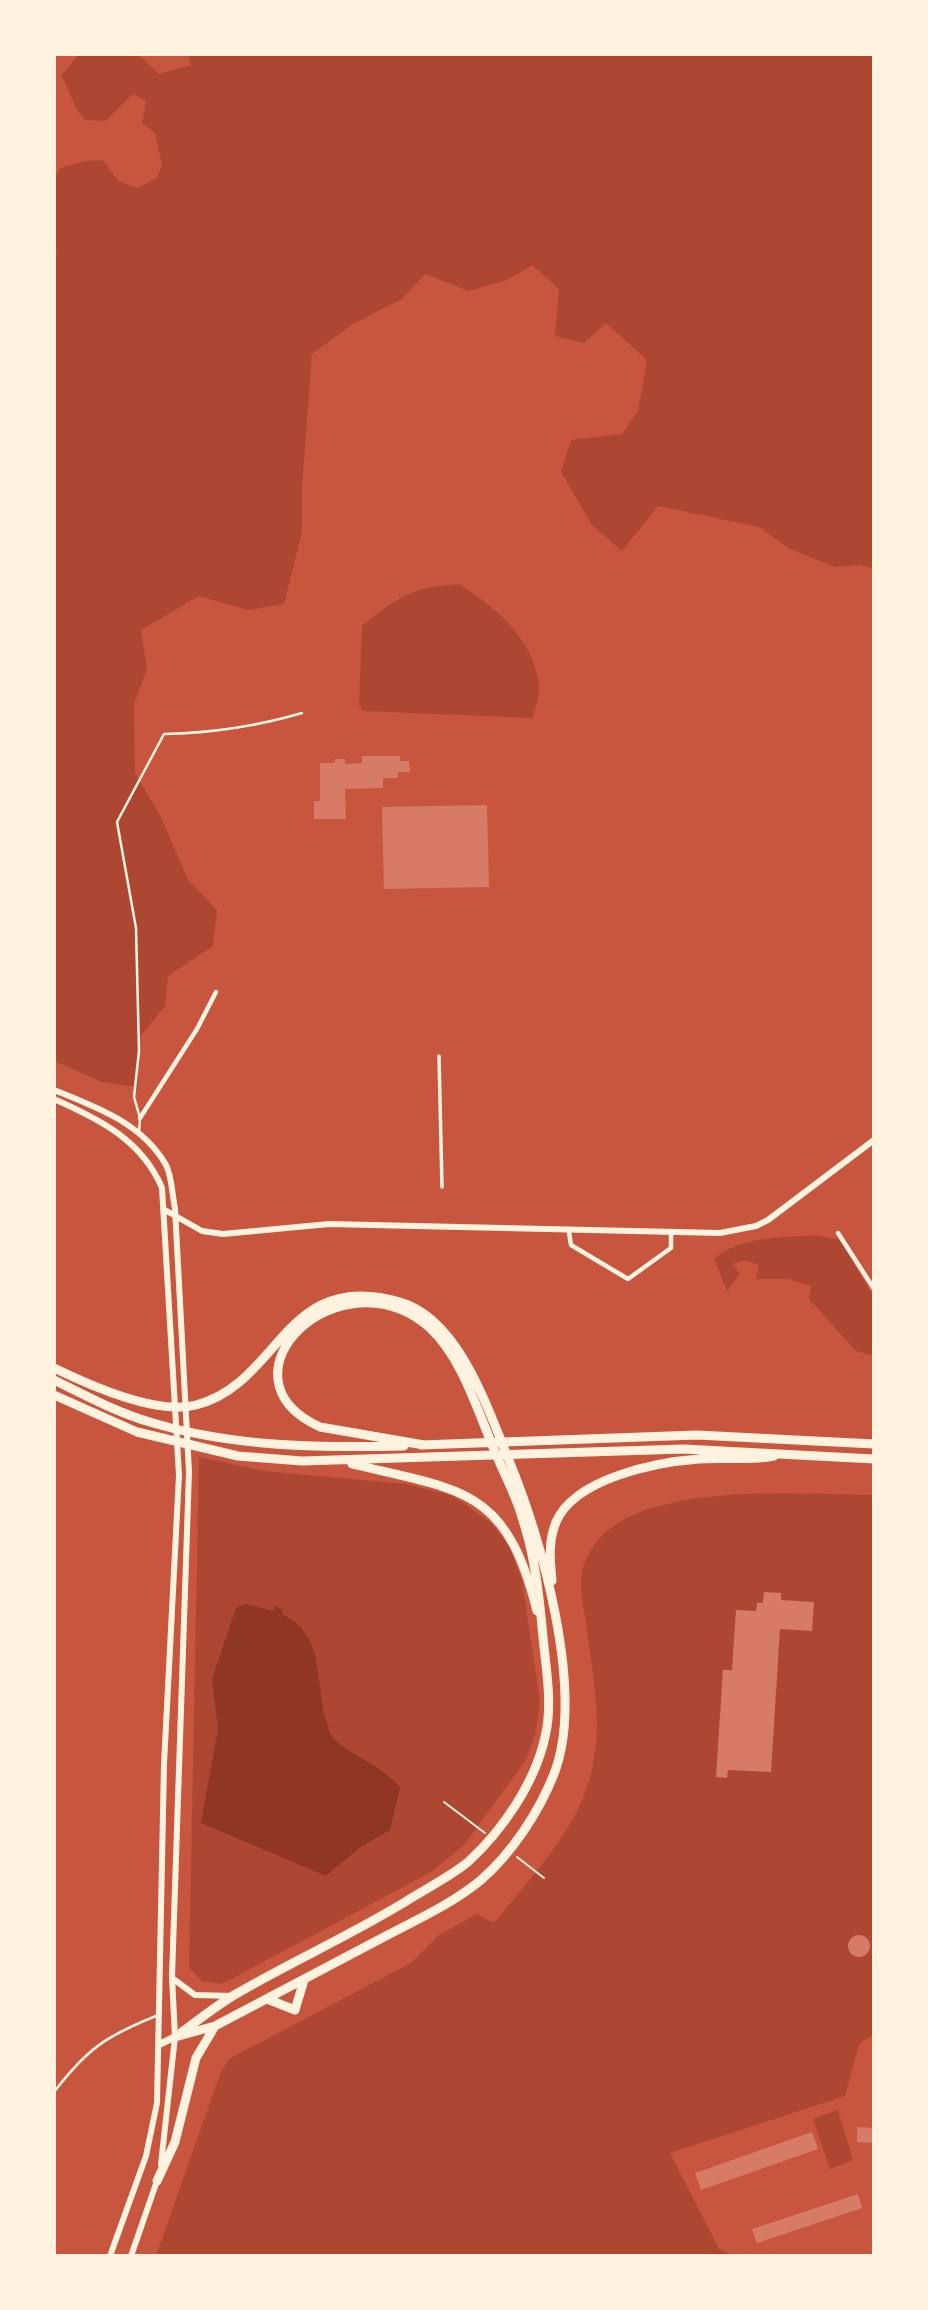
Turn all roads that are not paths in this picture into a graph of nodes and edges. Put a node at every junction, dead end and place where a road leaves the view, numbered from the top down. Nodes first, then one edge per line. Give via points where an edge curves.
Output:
1 (302, 713) dead end
2 (216, 992) dead end
3 (439, 1056) dead end
4 (54, 1090) edge
5 (54, 1099) edge
6 (140, 1118) junction
7 (139, 1133) junction
8 (874, 1140) edge
9 (442, 1187) dead end
10 (165, 1210) junction
11 (175, 1218) junction
12 (569, 1232) junction
13 (671, 1232) junction
14 (838, 1233) dead end
15 (874, 1289) edge
16 (54, 1368) edge
17 (54, 1380) edge
18 (54, 1395) edge
19 (480, 1403) junction
20 (874, 1444) edge
21 (424, 1445) junction
22 (790, 1453) junction
23 (874, 1458) edge
24 (337, 1461) junction
25 (508, 1471) junction
26 (555, 1621) junction
27 (543, 1637) junction
28 (172, 1978) junction
29 (304, 1980) junction
30 (234, 1996) junction
31 (267, 1998) junction
32 (159, 2015) junction
33 (215, 2026) junction
34 (175, 2037) junction
35 (160, 2044) junction
36 (54, 2092) edge
37 (157, 2181) junction
38 (110, 2256) edge
39 (131, 2256) edge

1 - 6 lane via 275,721 164,734 117,822 136,928 139,1051 134,1097
2 - 6 street
3 - 9 street
4 - 7 street via 109,1113
5 - 10 street via 106,1123 132,1146 156,1172
6 - 7 lane
7 - 11 street via 167,1166
8 - 13 street via 756,1226 720,1233
10 - 11 street
10 - 32 street via 179,1475 164,1764
11 - 12 street via 202,1231 223,1234 329,1224
11 - 28 street via 189,1472
12 - 13 street
12 - 13 street via 571,1245 628,1279 671,1248
14 - 15 street
16 - 19 highway via 121,1395 162,1406 195,1406 237,1384 306,1312 327,1302 367,1296 405,1303 441,1327
17 - 21 highway via 152,1423 212,1437 325,1448
18 - 24 highway via 137,1432 196,1448 238,1456
19 - 21 highway via 432,1330 393,1307 371,1302 335,1307 309,1319 288,1338 278,1361 278,1375 288,1400 306,1421
19 - 25 highway
20 - 21 highway via 697,1435
22 - 23 highway
22 - 24 highway via 684,1449
22 - 26 highway via 759,1459 658,1463 599,1484 574,1500 557,1520 549,1545
24 - 27 highway via 443,1486 473,1499 496,1517 520,1555
25 - 26 highway via 540,1546
25 - 27 highway via 532,1548
26 - 29 highway via 563,1700 559,1752 554,1774 514,1843 500,1862 447,1904
27 - 30 highway via 548,1679 546,1735 537,1764 497,1832 466,1864 382,1916
28 - 30 street via 195,1995
28 - 34 street
29 - 31 highway
29 - 31 highway via 295,2010
30 - 34 highway
31 - 33 highway
32 - 35 street
32 - 36 lane via 124,2029 88,2052
33 - 34 highway
33 - 37 highway via 196,2058 175,2142
34 - 35 main road
34 - 37 street
35 - 38 street via 157,2103 146,2157
37 - 39 street

